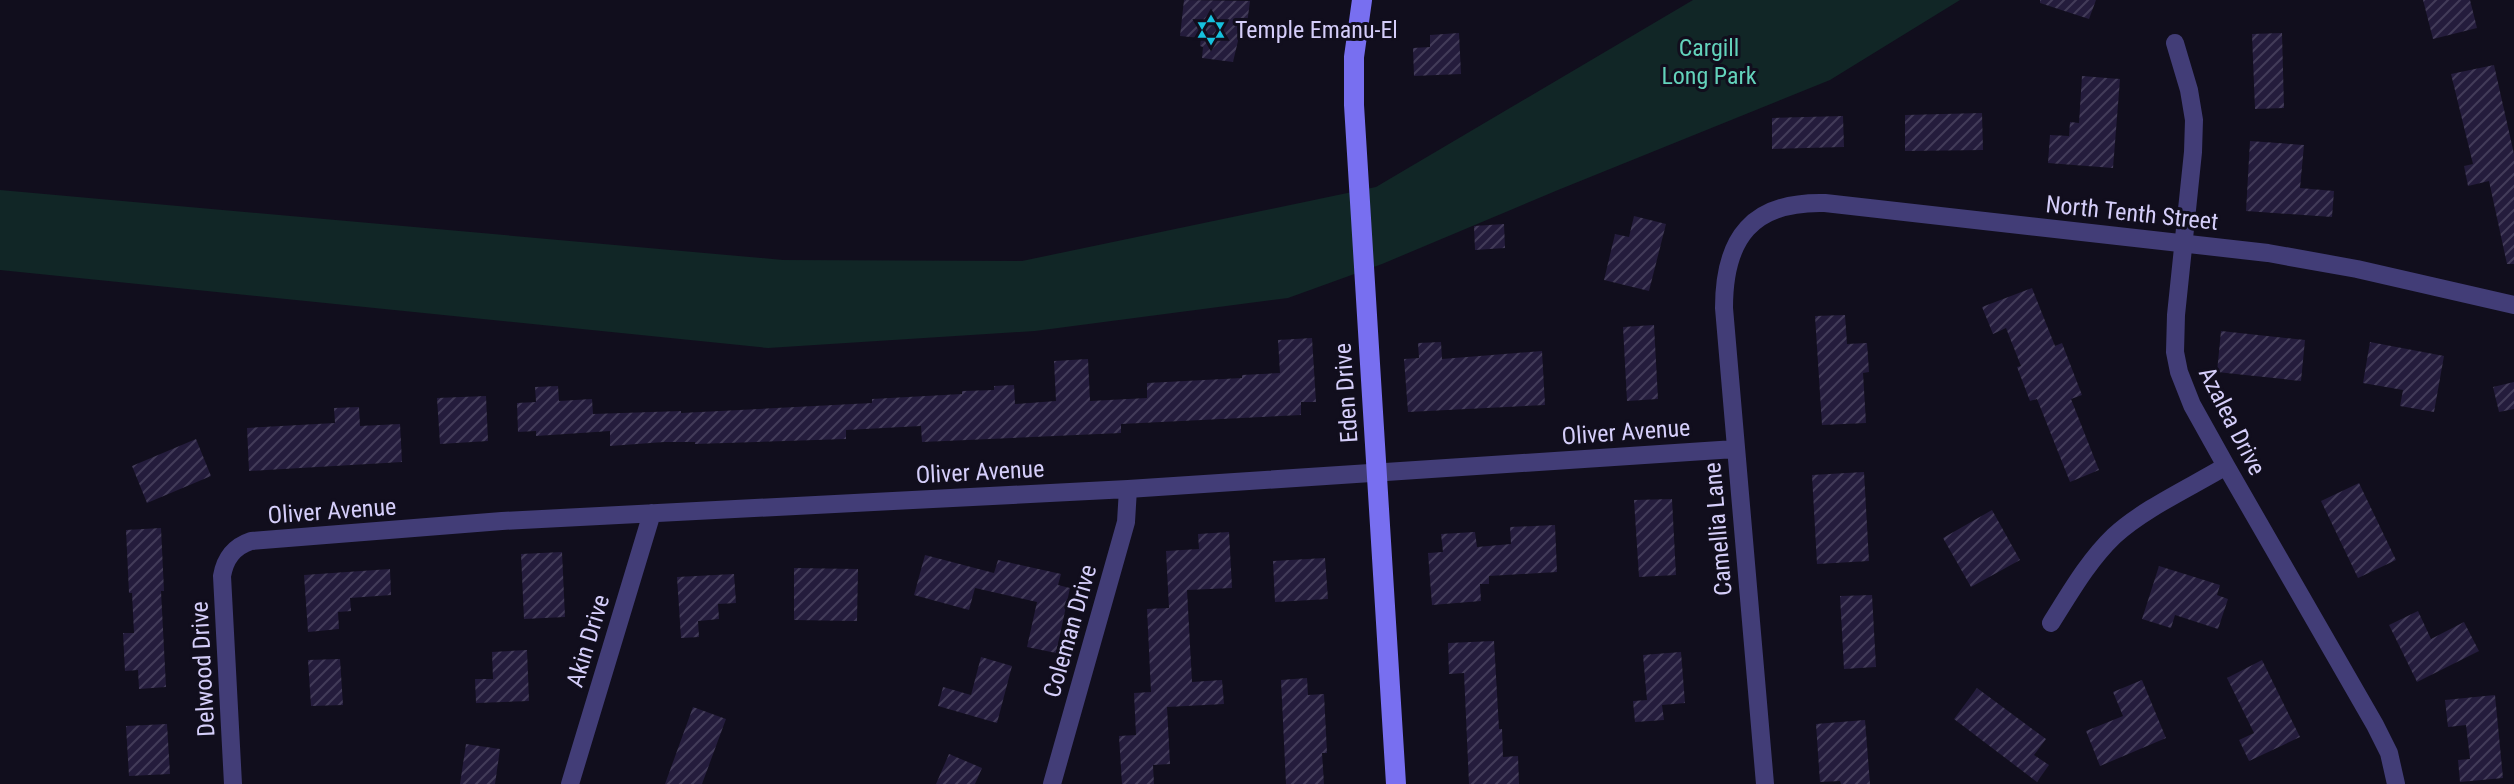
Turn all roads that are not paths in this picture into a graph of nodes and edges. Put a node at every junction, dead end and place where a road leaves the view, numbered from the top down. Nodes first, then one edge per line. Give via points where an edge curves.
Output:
1 (1362, 0) edge
2 (2175, 43) dead end
3 (1747, 227) joint
4 (2183, 243) junction
5 (2514, 305) edge
6 (1735, 449) junction
7 (2226, 466) junction
8 (1377, 474) junction
9 (1128, 489) junction
10 (652, 513) junction
11 (231, 554) joint
12 (2051, 623) dead end
13 (233, 784) edge
14 (570, 784) edge
15 (1052, 784) edge
16 (1396, 784) edge
17 (1765, 784) edge
18 (2396, 784) edge

1 - 8 street, Eden Drive via 1354,105
2 - 4 street, Azalea Drive via 2194,120
3 - 4 street, North Tenth Street via 1772,210 1825,203
3 - 6 street, Camellia Lane via 1731,253 1724,292
4 - 5 street, North Tenth Street via 2343,266
4 - 7 street, Azalea Drive via 2177,362 2192,405
6 - 8 street, Oliver Avenue
6 - 17 street, Camellia Lane
7 - 12 street via 2112,537
7 - 18 street, Azalea Drive via 2375,725
8 - 9 street, Oliver Avenue
8 - 16 street, Eden Drive
9 - 10 street, Oliver Avenue
9 - 15 street, Coleman Drive via 1126,522
10 - 11 street, Oliver Avenue via 251,541
10 - 14 street, Akin Drive
11 - 13 street, Delwood Drive via 222,581

